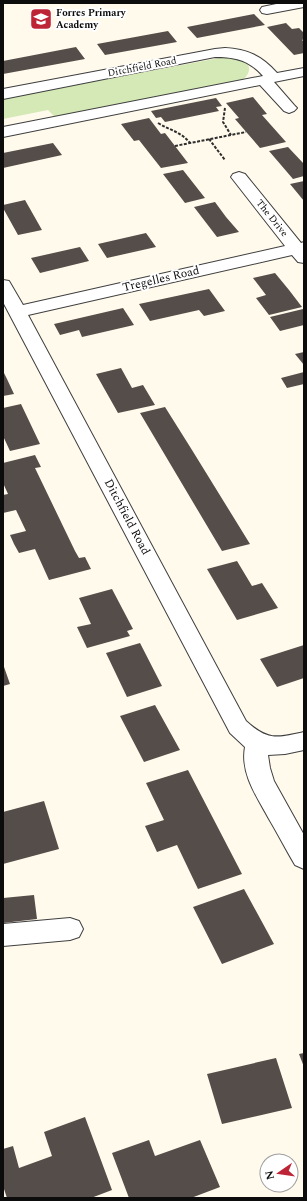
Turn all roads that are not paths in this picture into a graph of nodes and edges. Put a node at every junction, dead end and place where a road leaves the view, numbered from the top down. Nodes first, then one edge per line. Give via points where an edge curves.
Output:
1 (303, 3) edge
2 (266, 10) dead end
3 (304, 72) edge
4 (269, 79) junction
5 (3, 94) edge
6 (289, 108) dead end
7 (3, 132) edge
8 (239, 178) road end
9 (301, 251) edge
10 (3, 285) edge
11 (18, 312) junction
12 (304, 741) edge
13 (258, 744) junction
14 (304, 858) edge
15 (70, 929) dead end
16 (3, 935) edge

1 - 2 street
3 - 4 street
4 - 5 street, Ditchfield Road via 257,61 248,56 228,52
4 - 6 street, Ditchfield Road
4 - 7 street
8 - 9 street, The Drive
9 - 11 street, Tregelles Road
10 - 11 street, Ditchfield Road
11 - 13 street, Ditchfield Road via 231,715 247,737
12 - 13 street via 287,745
13 - 14 street via 256,760 262,783
15 - 16 street

